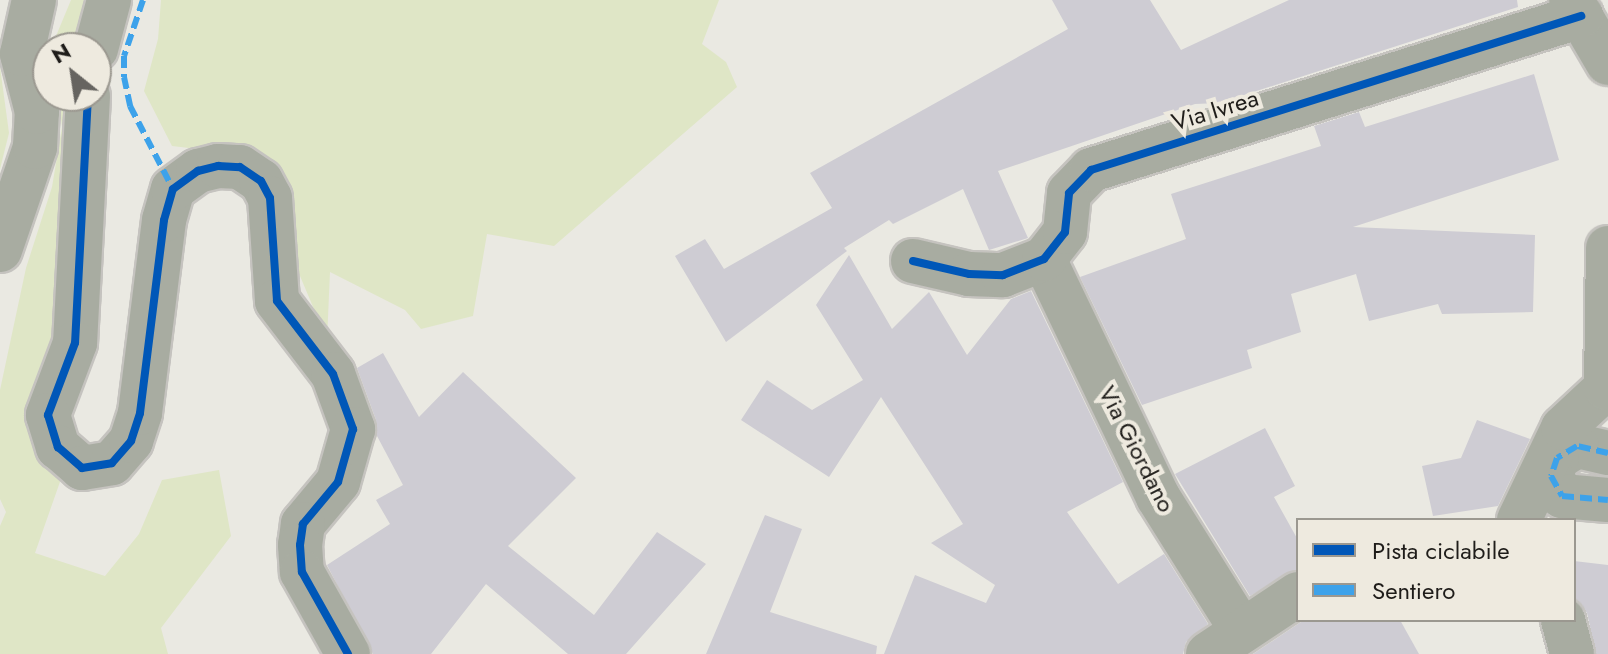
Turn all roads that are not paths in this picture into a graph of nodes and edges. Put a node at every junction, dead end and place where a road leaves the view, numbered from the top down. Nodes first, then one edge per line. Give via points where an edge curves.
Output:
1 (34, 0) edge
2 (109, 0) edge
3 (1576, 8) edge
4 (101, 32) edge
5 (1608, 63) edge
6 (87, 112) edge
7 (1608, 248) edge
8 (0, 250) edge
9 (1044, 259) junction
10 (913, 261) dead end
11 (1607, 391) edge
12 (1608, 453) edge
13 (1608, 500) edge
14 (1520, 518) edge
15 (1576, 523) edge
16 (1608, 524) edge
17 (1296, 595) edge
18 (1564, 622) edge
19 (1225, 642) edge
20 (348, 654) edge
21 (1572, 654) edge

1 - 8 street via 22,54 37,112 35,147
2 - 4 street
3 - 5 street, Via Ivrea
3 - 9 street, Via Ivrea via 1091,170 1069,193 1065,232
6 - 20 street via 75,343 48,415 58,447 82,468 112,463 131,441 140,413 173,189 198,171 218,166 240,167 261,181 270,198 277,301 333,374 353,429 338,482 303,524 300,545 302,572
7 - 11 street
9 - 10 street via 1003,275 969,274
9 - 19 street, Via Giordano
11 - 14 street via 1563,428
12 - 13 street via 1577,446 1557,458 1551,476 1562,496
15 - 16 street
17 - 19 street
18 - 21 street

